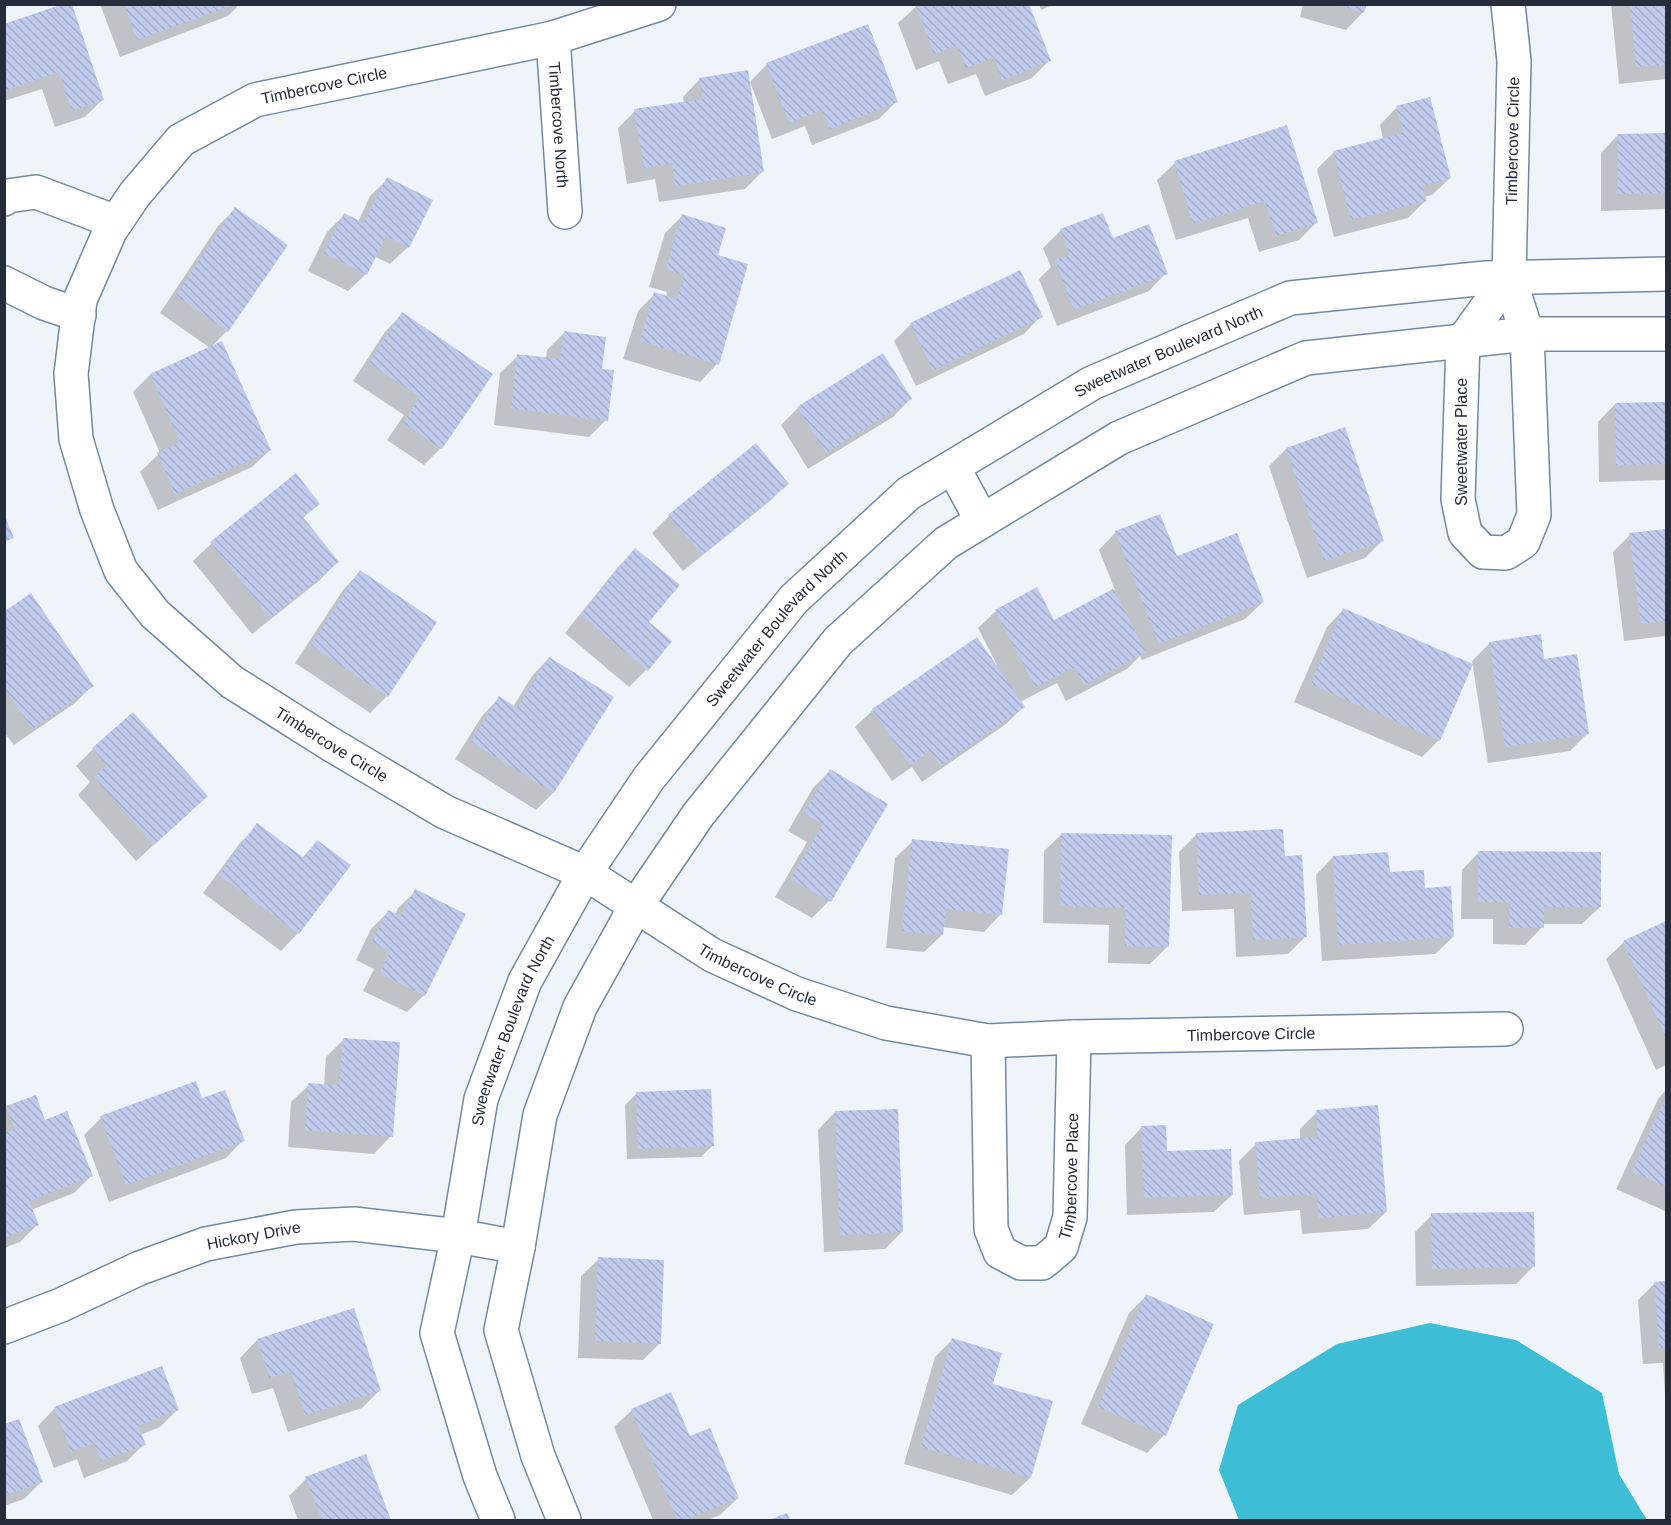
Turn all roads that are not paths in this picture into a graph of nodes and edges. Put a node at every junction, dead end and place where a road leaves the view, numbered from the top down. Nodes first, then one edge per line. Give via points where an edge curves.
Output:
1 (659, 4) edge
2 (1508, 4) edge
3 (553, 38) junction
4 (4, 199) edge
5 (565, 212) dead end
6 (116, 222) junction
7 (1666, 274) edge
8 (1509, 277) junction
9 (4, 283) edge
10 (79, 315) junction
11 (1527, 334) junction
12 (1666, 334) edge
13 (1463, 340) junction
14 (953, 467) junction
15 (982, 521) junction
16 (585, 873) junction
17 (636, 906) junction
18 (1506, 1029) dead end
19 (1074, 1037) junction
20 (988, 1041) junction
21 (458, 1236) junction
22 (518, 1247) junction
23 (4, 1327) edge
24 (498, 1521) edge
25 (564, 1521) edge

1 - 3 street, Timbercove Circle
2 - 8 street, Timbercove Circle via 1514,61
3 - 5 street, Timbercove North
3 - 6 street, Timbercove Circle via 255,100 181,140
4 - 6 street via 36,192
6 - 10 street, Timbercove Circle via 80,300
7 - 8 street, Sweetwater Boulevard North
8 - 11 street, Sweetwater Place
8 - 13 street
8 - 14 street, Sweetwater Boulevard North via 1290,298 1092,383
9 - 10 street
10 - 16 street, Timbercove Circle via 71,374 76,439 97,510 122,571 155,614 232,682 332,746 445,812
11 - 12 street
11 - 13 street
11 - 13 street, Sweetwater Place via 1534,515 1523,542 1506,553 1483,552 1465,533 1458,500
13 - 15 street via 1306,358 1119,438
14 - 15 street
14 - 16 street, Sweetwater Boulevard North via 909,493 794,599 649,778
15 - 17 street via 946,543 838,641 698,815
16 - 17 street, Timbercove Circle
16 - 21 street, Sweetwater Boulevard North via 525,981 481,1099
17 - 20 street, Timbercove Circle via 712,955 796,994 886,1023
17 - 22 street via 580,1007 540,1115
18 - 19 street, Timbercove Circle
19 - 20 street, Timbercove Circle
19 - 20 street, Timbercove Place via 1070,1217 1061,1247 1042,1263 1021,1263 1000,1252 991,1229
21 - 22 street, Hickory Drive
21 - 23 street, Hickory Drive via 354,1224 296,1227 206,1244
21 - 24 street, Sweetwater Boulevard North via 438,1332 480,1476
22 - 25 street via 501,1330 538,1456

